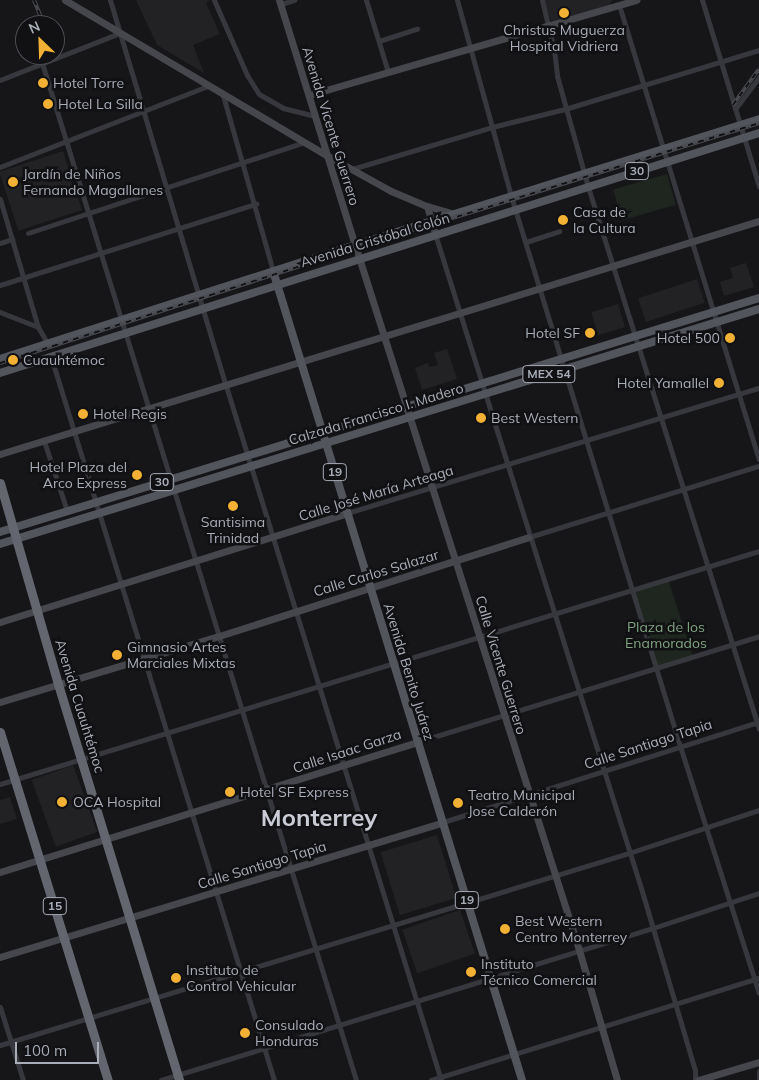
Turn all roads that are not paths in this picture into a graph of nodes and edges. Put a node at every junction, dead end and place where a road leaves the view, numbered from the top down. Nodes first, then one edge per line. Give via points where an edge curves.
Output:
1 (65, 0) edge
2 (110, 0) edge
3 (214, 0) edge
4 (294, 0) edge
5 (366, 0) edge
6 (457, 0) edge
7 (542, 0) edge
8 (636, 0) edge
9 (702, 0) edge
10 (280, 2) edge
11 (619, 5) junction
12 (549, 26) junction
13 (417, 29) dead end
14 (120, 33) junction
15 (379, 41) junction
16 (471, 48) junction
17 (759, 50) edge
18 (65, 54) edge
19 (721, 62) junction
20 (37, 65) edge
21 (43, 65) edge
22 (388, 72) junction
23 (759, 77) edge
24 (0, 80) edge
25 (210, 85) junction
26 (645, 85) junction
27 (222, 92) junction
28 (309, 95) junction
29 (565, 109) junction
30 (735, 109) junction
31 (142, 112) junction
32 (316, 116) junction
33 (759, 119) edge
34 (740, 125) junction
35 (492, 127) junction
36 (759, 133) edge
37 (744, 138) junction
38 (66, 142) junction
39 (304, 142) junction
40 (664, 149) junction
41 (328, 156) junction
42 (668, 160) junction
43 (242, 163) junction
44 (0, 167) edge
45 (352, 169) junction
46 (584, 174) junction
47 (759, 186) edge
48 (588, 187) junction
49 (166, 188) junction
50 (511, 196) junction
51 (0, 199) edge
52 (256, 204) junction
53 (427, 206) junction
54 (516, 210) junction
55 (88, 214) junction
56 (454, 214) junction
57 (759, 220) edge
58 (431, 221) junction
59 (178, 229) junction
60 (559, 231) dead end
61 (28, 233) dead end
62 (435, 234) junction
63 (12, 238) junction
64 (693, 241) junction
65 (526, 242) junction
66 (0, 243) edge
67 (354, 245) junction
68 (101, 254) junction
69 (359, 258) junction
70 (612, 266) junction
71 (273, 272) junction
72 (25, 277) junction
73 (277, 284) junction
74 (0, 285) edge
75 (540, 288) junction
76 (199, 295) junction
77 (759, 298) edge
78 (204, 308) junction
79 (759, 309) edge
80 (0, 312) edge
81 (714, 312) junction
82 (460, 313) junction
83 (122, 320) junction
84 (717, 322) junction
85 (38, 327) junction
86 (125, 333) junction
87 (385, 336) junction
88 (635, 336) junction
89 (48, 344) junction
90 (638, 346) junction
91 (51, 357) junction
92 (561, 358) junction
93 (0, 359) edge
94 (301, 361) junction
95 (565, 369) junction
96 (0, 373) edge
97 (482, 383) junction
98 (226, 386) junction
99 (759, 388) edge
100 (485, 393) junction
101 (739, 394) junction
102 (407, 406) junction
103 (149, 409) junction
104 (410, 417) junction
105 (660, 419) junction
106 (323, 431) junction
107 (74, 432) junction
108 (44, 441) junction
109 (326, 442) junction
110 (586, 442) junction
111 (0, 454) edge
112 (248, 455) junction
113 (759, 459) edge
114 (252, 466) junction
115 (508, 466) junction
116 (759, 466) edge
117 (170, 479) junction
118 (0, 483) edge
119 (433, 489) junction
120 (173, 490) junction
121 (683, 490) junction
122 (96, 502) junction
123 (67, 511) junction
124 (99, 512) junction
125 (608, 512) junction
126 (347, 513) junction
127 (13, 528) junction
128 (0, 532) edge
129 (273, 537) junction
130 (529, 537) junction
131 (16, 538) junction
132 (0, 544) edge
133 (759, 551) edge
134 (195, 561) junction
135 (456, 561) junction
136 (707, 568) junction
137 (121, 584) junction
138 (369, 587) junction
139 (632, 590) junction
140 (37, 610) junction
141 (296, 611) junction
142 (554, 614) junction
143 (0, 622) edge
144 (219, 636) junction
145 (479, 636) junction
146 (759, 636) edge
147 (733, 644) junction
148 (144, 658) junction
149 (393, 664) junction
150 (656, 668) junction
151 (58, 684) junction
152 (318, 687) junction
153 (580, 693) junction
154 (0, 702) edge
155 (242, 711) junction
156 (504, 716) junction
157 (758, 725) edge
158 (0, 732) edge
159 (168, 733) junction
160 (417, 742) junction
161 (680, 746) junction
162 (82, 758) junction
163 (344, 767) junction
164 (603, 772) junction
165 (15, 779) junction
166 (0, 784) edge
167 (266, 790) junction
168 (529, 795) junction
169 (759, 810) edge
170 (192, 813) junction
171 (443, 822) junction
172 (706, 826) junction
173 (106, 838) junction
174 (369, 846) junction
175 (629, 853) junction
176 (40, 858) junction
177 (291, 868) junction
178 (0, 872) edge
179 (554, 876) junction
180 (216, 892) junction
181 (759, 893) edge
182 (468, 901) junction
183 (730, 903) junction
184 (131, 918) junction
185 (394, 925) junction
186 (652, 928) junction
187 (65, 938) junction
188 (315, 950) junction
189 (579, 950) junction
190 (0, 957) edge
191 (240, 972) junction
192 (491, 978) junction
193 (757, 978) edge
194 (759, 993) edge
195 (155, 1000) junction
196 (417, 1001) junction
197 (676, 1005) junction
198 (0, 1007) edge
199 (90, 1019) junction
200 (339, 1024) junction
201 (601, 1027) junction
202 (11, 1042) junction
203 (0, 1046) edge
204 (264, 1048) junction
205 (514, 1055) junction
206 (759, 1062) edge
207 (759, 1071) edge
208 (179, 1077) edge
209 (759, 1078) edge
210 (441, 1079) edge
211 (23, 1080) edge
212 (108, 1080) edge
213 (161, 1080) edge
214 (274, 1080) edge
215 (356, 1080) edge
216 (431, 1080) edge
217 (522, 1080) edge
218 (617, 1080) edge
219 (697, 1080) edge

1 - 14 street
2 - 14 street
3 - 32 street via 246,75 259,94 283,108
4 - 10 street
5 - 15 street
6 - 16 street
7 - 12 street
8 - 11 street
9 - 19 street
10 - 28 street, Avenida Vicente Guerrero
11 - 12 street
11 - 26 street
12 - 16 street
12 - 29 street
13 - 15 street
14 - 18 street
14 - 25 street
14 - 31 street
15 - 22 street
16 - 22 street
16 - 35 street
17 - 19 street
19 - 26 street
19 - 30 street
20 - 24 street
21 - 38 street
22 - 28 street
23 - 30 street
25 - 27 street
25 - 31 street
26 - 29 street
26 - 40 street
27 - 39 street
27 - 43 street, 19
28 - 32 street, Avenida Vicente Guerrero
29 - 35 street
29 - 46 street
30 - 34 street
31 - 38 street
31 - 49 street
32 - 41 street, Avenida Vicente Guerrero
33 - 34 main road, 30
34 - 37 street
34 - 40 main road, 30
35 - 45 street
35 - 50 street
36 - 37 main road, Avenida Cristóbal Colón / 30
37 - 42 main road, Avenida Cristóbal Colón / 30
37 - 47 street
38 - 44 street
38 - 55 street
39 - 41 street
39 - 43 street
40 - 42 street
40 - 46 main road, 30
41 - 45 street
41 - 67 street, Avenida Vicente Guerrero
42 - 48 main road, Avenida Cristóbal Colón / 30
42 - 64 street
43 - 49 street
43 - 52 street, 19
45 - 53 street via 390,191
46 - 48 street
46 - 50 main road, 30
48 - 54 main road, Avenida Cristóbal Colón / 30
48 - 70 street
49 - 55 street
49 - 59 street
50 - 54 street
50 - 56 main road, 30
51 - 63 street
52 - 59 street
52 - 71 street, 19
53 - 56 street
53 - 58 street
54 - 62 main road, Avenida Cristóbal Colón / 30
54 - 65 street
55 - 61 street
55 - 68 street
56 - 58 main road, Avenida Cristóbal Colón / 30
57 - 64 street
58 - 62 street
58 - 67 main road, Avenida Cristóbal Colón / 30
59 - 68 street
59 - 76 street
60 - 65 street
62 - 69 main road, Avenida Cristóbal Colón / 30
62 - 82 street
63 - 66 street
63 - 72 street
64 - 70 street
64 - 81 street
65 - 75 street
67 - 69 street, Avenida Vicente Guerrero
67 - 71 main road, Avenida Cristóbal Colón / 30
68 - 72 street
68 - 83 street
69 - 73 main road, Avenida Cristóbal Colón / 30
69 - 87 street, Calle Vicente Guerrero
70 - 75 street
70 - 88 street
71 - 73 main road, Avenida Benito Juárez / 19
71 - 76 main road, Avenida Cristóbal Colón / 30
72 - 74 street
72 - 85 street
73 - 78 main road, Avenida Cristóbal Colón / 30
73 - 94 main road, Avenida Benito Juárez / 19
75 - 82 street
75 - 92 street
76 - 78 street
76 - 83 main road, Avenida Cristóbal Colón / 30
77 - 81 main road, Calzada Francisco I. Madero / MEX 54
78 - 86 main road, Avenida Cristóbal Colón / 30
78 - 98 street
79 - 84 main road, Calzada Francisco I. Madero / MEX 54
80 - 85 street
81 - 84 street
81 - 88 main road, Calzada Francisco I. Madero / MEX 54
82 - 87 street
82 - 97 street
83 - 86 street
83 - 89 main road, Avenida Cristóbal Colón / 30
84 - 90 main road, Calzada Francisco I. Madero / MEX 54
84 - 101 street
85 - 89 street
86 - 91 main road, Avenida Cristóbal Colón / 30
86 - 103 street
87 - 94 street
87 - 102 street, Calle Vicente Guerrero
88 - 90 street
88 - 92 main road, Calzada Francisco I. Madero / MEX 54
89 - 93 main road, Avenida Cristóbal Colón / 30
90 - 95 main road, Calzada Francisco I. Madero / MEX 54
90 - 105 street
91 - 96 main road, Avenida Cristóbal Colón / 30
91 - 107 street
92 - 95 street
92 - 97 main road, Calzada Francisco I. Madero / MEX 54
94 - 98 street
94 - 106 main road, Avenida Benito Juárez / 19
95 - 100 main road, Calzada Francisco I. Madero / MEX 54
95 - 110 street
97 - 100 street
97 - 102 main road, Calzada Francisco I. Madero / MEX 54
98 - 103 street
98 - 112 street
99 - 101 street, Calle José María Arteaga
100 - 104 main road, Calzada Francisco I. Madero / MEX 54
100 - 115 street
101 - 105 street, Calle José María Arteaga
101 - 113 street
102 - 104 street, Calle Vicente Guerrero
102 - 106 main road, Calzada Francisco I. Madero / MEX 54
103 - 107 street
103 - 117 street
104 - 109 main road, Calzada Francisco I. Madero / MEX 54
104 - 119 street, Calle Vicente Guerrero
105 - 110 street, Calle José María Arteaga
105 - 121 street
106 - 109 main road, Avenida Benito Juárez / 19
106 - 112 main road, Calzada Francisco I. Madero / 30
107 - 108 street
107 - 122 street
108 - 111 street
108 - 123 street
109 - 114 main road, Calzada Francisco I. Madero / 30
109 - 126 main road, Avenida Benito Juárez / 19
110 - 115 street, Calle José María Arteaga
110 - 125 street
112 - 114 street
112 - 117 main road, Calzada Francisco I. Madero / 30
114 - 120 main road, Calzada Francisco I. Madero / 30
114 - 129 street
115 - 119 street, Calle José María Arteaga
115 - 130 street
116 - 121 street, Calle Carlos Salazar
117 - 120 street
117 - 122 main road, Calzada Francisco I. Madero / 30
118 - 127 highway, Avenida Cuauhtémoc
119 - 126 street, Calle José María Arteaga
119 - 135 street, Calle Vicente Guerrero
120 - 124 main road, Calzada Francisco I. Madero / 30
120 - 134 street
121 - 125 street, Calle Carlos Salazar
121 - 136 street
122 - 123 main road, Calzada Francisco I. Madero / 30
122 - 124 street
123 - 127 main road, Calzada Francisco I. Madero / 30
124 - 131 main road, Calzada Francisco I. Madero / 30
124 - 137 street
125 - 130 street, Calle Carlos Salazar
125 - 139 street
126 - 129 street, Calle José María Arteaga
126 - 138 main road, Avenida Benito Juárez / 19
127 - 128 main road, Calzada Francisco I. Madero / 30
127 - 131 highway, Avenida Cuauhtémoc
129 - 134 street, Calle José María Arteaga
129 - 141 street
130 - 135 street, Calle Carlos Salazar
130 - 142 street
131 - 132 main road, Calzada Francisco I. Madero / 30
131 - 140 highway, Avenida Cuauhtémoc
133 - 136 street
134 - 137 street, Calle José María Arteaga
134 - 144 street
135 - 138 street, Calle Carlos Salazar
135 - 145 street, Calle Vicente Guerrero
136 - 139 street
136 - 147 street
137 - 140 street, Calle José María Arteaga
137 - 148 street
138 - 141 street, Calle Carlos Salazar
138 - 149 main road, Avenida Benito Juárez / 19
139 - 142 street
139 - 150 street
140 - 143 street, Calle José María Arteaga
140 - 151 highway, Avenida Cuauhtémoc
141 - 144 street, Calle Carlos Salazar
141 - 152 street
142 - 145 street
142 - 153 street
144 - 148 street, Calle Carlos Salazar
144 - 155 street
145 - 149 street
145 - 156 street, Calle Vicente Guerrero
146 - 147 street, Calle Isaac Garza
147 - 150 street, Calle Isaac Garza
147 - 157 street
148 - 151 street, Calle Carlos Salazar
148 - 159 street
149 - 152 street
149 - 160 main road, Avenida Benito Juárez / 19
150 - 153 street, Calle Isaac Garza
150 - 161 street
151 - 154 street, Calle Carlos Salazar
151 - 162 highway, Avenida Cuauhtémoc
152 - 155 street
152 - 163 street
153 - 156 street, Calle Isaac Garza
153 - 164 street
155 - 159 street
155 - 167 street
156 - 160 street, Calle Isaac Garza
156 - 168 street, Calle Vicente Guerrero
157 - 161 street, Calle Santiago Tapia
158 - 165 highway, 15
159 - 162 street
159 - 170 street
160 - 163 street, Calle Isaac Garza
160 - 171 main road, Avenida Benito Juárez / 19
161 - 164 street, Calle Santiago Tapia
161 - 172 street
162 - 165 street
162 - 173 highway, Avenida Cuauhtémoc
163 - 167 street, Calle Isaac Garza
163 - 174 street
164 - 168 street, Calle Santiago Tapia
164 - 175 street
165 - 166 street
165 - 176 highway, 15
167 - 170 street, Calle Isaac Garza
167 - 177 street
168 - 171 street, Calle Santiago Tapia
168 - 179 street, Calle Vicente Guerrero
169 - 172 street
170 - 173 street, Calle Isaac Garza
170 - 180 street
171 - 174 street, Calle Santiago Tapia
171 - 182 main road, Avenida Benito Juárez / 19
172 - 175 street
172 - 183 street
173 - 176 street, Calle Isaac Garza
173 - 184 highway, Avenida Cuauhtémoc
174 - 177 street, Calle Santiago Tapia
174 - 185 street
175 - 179 street
175 - 186 street
176 - 178 street, Calle Isaac Garza
176 - 187 highway, 15
177 - 180 street, Calle Santiago Tapia
177 - 188 street
179 - 182 street
179 - 189 street, Calle Vicente Guerrero
180 - 184 street, Calle Santiago Tapia
180 - 191 street
181 - 183 street
182 - 185 street
182 - 192 main road, Avenida Benito Juárez / 19
183 - 186 street
183 - 193 street
184 - 187 street, Calle Santiago Tapia
184 - 195 highway, Avenida Cuauhtémoc
185 - 188 street
185 - 196 street
186 - 189 street
186 - 197 street
187 - 190 street, Calle Santiago Tapia
187 - 199 highway, 15
188 - 191 street
188 - 200 street
189 - 192 street
189 - 201 street, Calle Vicente Guerrero
191 - 195 street
191 - 204 street
192 - 196 street
192 - 205 main road, Avenida Benito Juárez / 19
193 - 194 street
193 - 197 street
195 - 199 street
195 - 208 highway, Avenida Cuauhtémoc
196 - 200 street
196 - 210 street
197 - 201 street
197 - 219 street
198 - 202 street
199 - 202 street
199 - 212 highway, 15
200 - 204 street
200 - 215 street
201 - 205 street
201 - 218 street, Calle Vicente Guerrero
202 - 203 street
202 - 211 street
204 - 208 street
204 - 214 street
205 - 210 street
205 - 217 main road, Avenida Benito Juárez / 19
206 - 219 street
207 - 209 street
208 - 213 street
210 - 216 street

